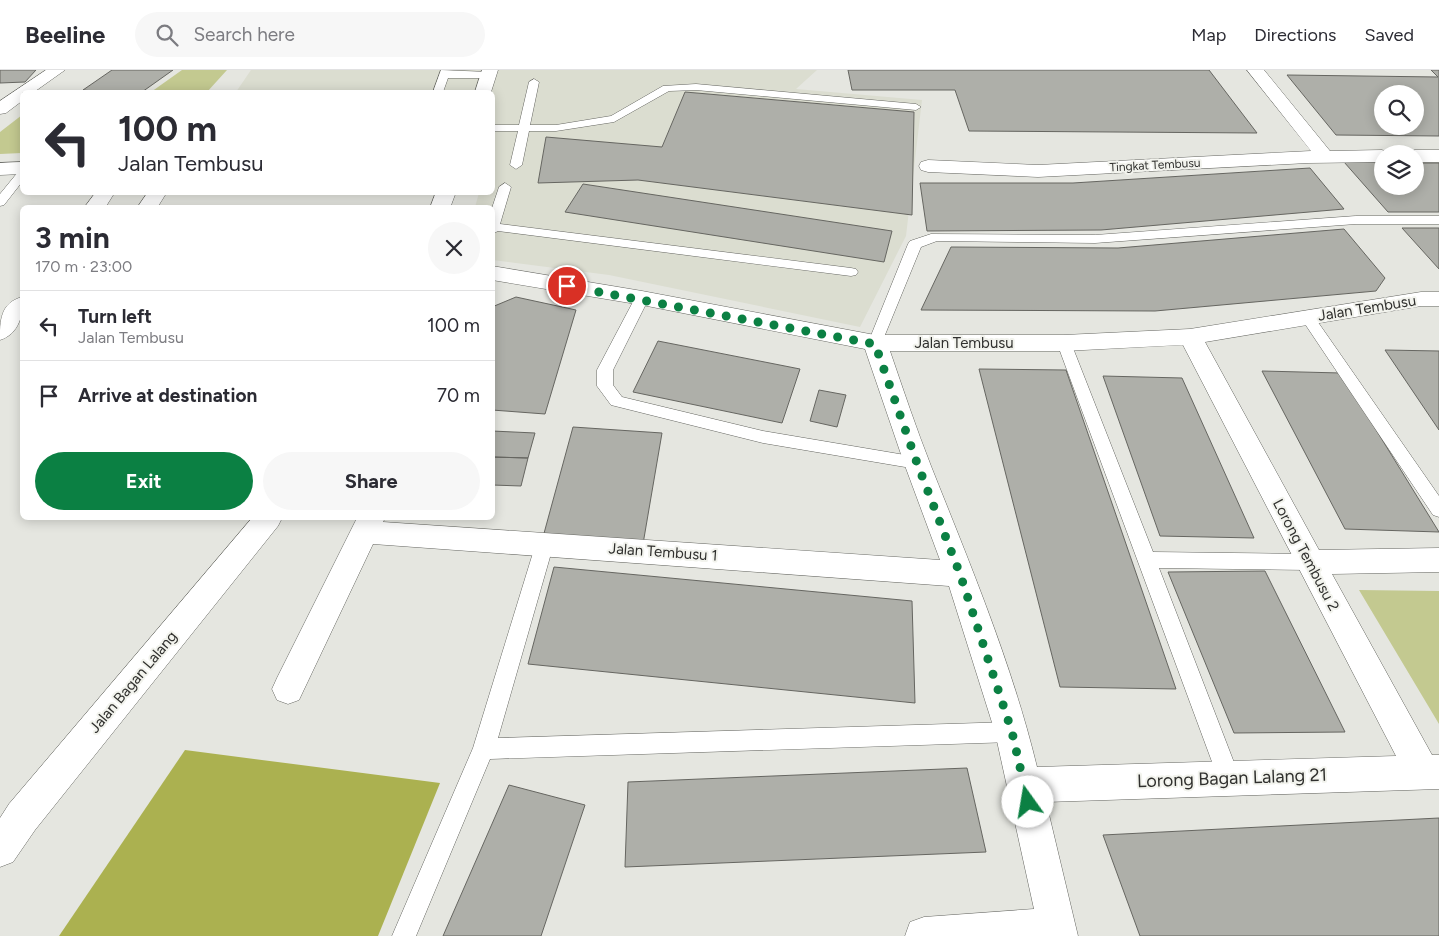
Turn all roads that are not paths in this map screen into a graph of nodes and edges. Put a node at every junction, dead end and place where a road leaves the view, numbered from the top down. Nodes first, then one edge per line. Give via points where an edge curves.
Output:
1 (57, 70) edge
2 (1254, 70) edge
3 (446, 73) edge
4 (489, 73) edge
5 (534, 82) dead end
6 (27, 90) edge
7 (439, 90) edge
8 (484, 90) edge
9 (20, 93) edge
10 (0, 94) edge
11 (20, 94) edge
12 (916, 107) dead end
13 (0, 109) edge
14 (525, 127) junction
15 (495, 128) edge
16 (1324, 156) junction
17 (1374, 156) edge
18 (1424, 156) edge
19 (1439, 156) edge
20 (516, 165) dead end
21 (928, 166) dead end
22 (20, 168) edge
23 (0, 169) edge
24 (20, 177) edge
25 (505, 187) dead end
26 (0, 202) edge
27 (1439, 220) edge
28 (495, 221) edge
29 (495, 228) edge
30 (851, 272) dead end
31 (495, 274) edge
32 (642, 298) junction
33 (1439, 299) edge
34 (20, 307) edge
35 (1308, 318) junction
36 (0, 332) edge
37 (1190, 337) junction
38 (1064, 343) junction
39 (875, 344) junction
40 (917, 463) junction
41 (1439, 510) edge
42 (266, 520) edge
43 (368, 525) edge
44 (545, 543) junction
45 (1146, 560) junction
46 (1439, 560) edge
47 (1310, 562) junction
48 (960, 574) junction
49 (288, 689) dead end
50 (1012, 732) junction
51 (484, 749) junction
52 (1431, 772) edge
53 (1228, 778) junction
54 (1024, 785) junction
55 (0, 848) edge
56 (1058, 931) edge
57 (404, 936) edge
58 (924, 936) edge

1 - 6 street
2 - 16 street
3 - 4 lane
3 - 7 lane
4 - 8 street
5 - 14 lane
9 - 10 street
11 - 13 street
12 - 14 lane via 696,87 668,88 614,119 556,128
14 - 15 lane
14 - 20 lane
16 - 17 street, Tingkat Tembusu
16 - 21 street, Tingkat Tembusu via 1038,171
18 - 19 street
22 - 23 street
24 - 26 lane
25 - 28 lane
27 - 39 lane via 1356,220 1095,239 936,237 915,244
29 - 30 lane
31 - 32 street, Jalan Tembusu
32 - 39 street, Jalan Tembusu
32 - 40 lane via 605,370 605,386 617,401 763,436
33 - 35 street, Jalan Tembusu via 1421,299
34 - 36 street
35 - 37 street, Jalan Tembusu
35 - 41 lane
37 - 38 street, Jalan Tembusu
37 - 47 street, Lorong Tembusu 2
38 - 39 street, Jalan Tembusu
38 - 45 lane
39 - 40 street
40 - 48 street
42 - 55 street, Jalan Bagan Lalang
43 - 44 street, Jalan Tembusu 1
43 - 49 street
44 - 48 street, Jalan Tembusu 1
44 - 51 lane
45 - 47 lane
45 - 53 lane
46 - 47 street
47 - 52 street, Lorong Tembusu 2
48 - 50 street
50 - 51 lane
50 - 54 street
51 - 57 lane
52 - 53 street, Lorong Bagan Lalang 21
53 - 54 street, Lorong Bagan Lalang 21
54 - 56 street
56 - 58 street

